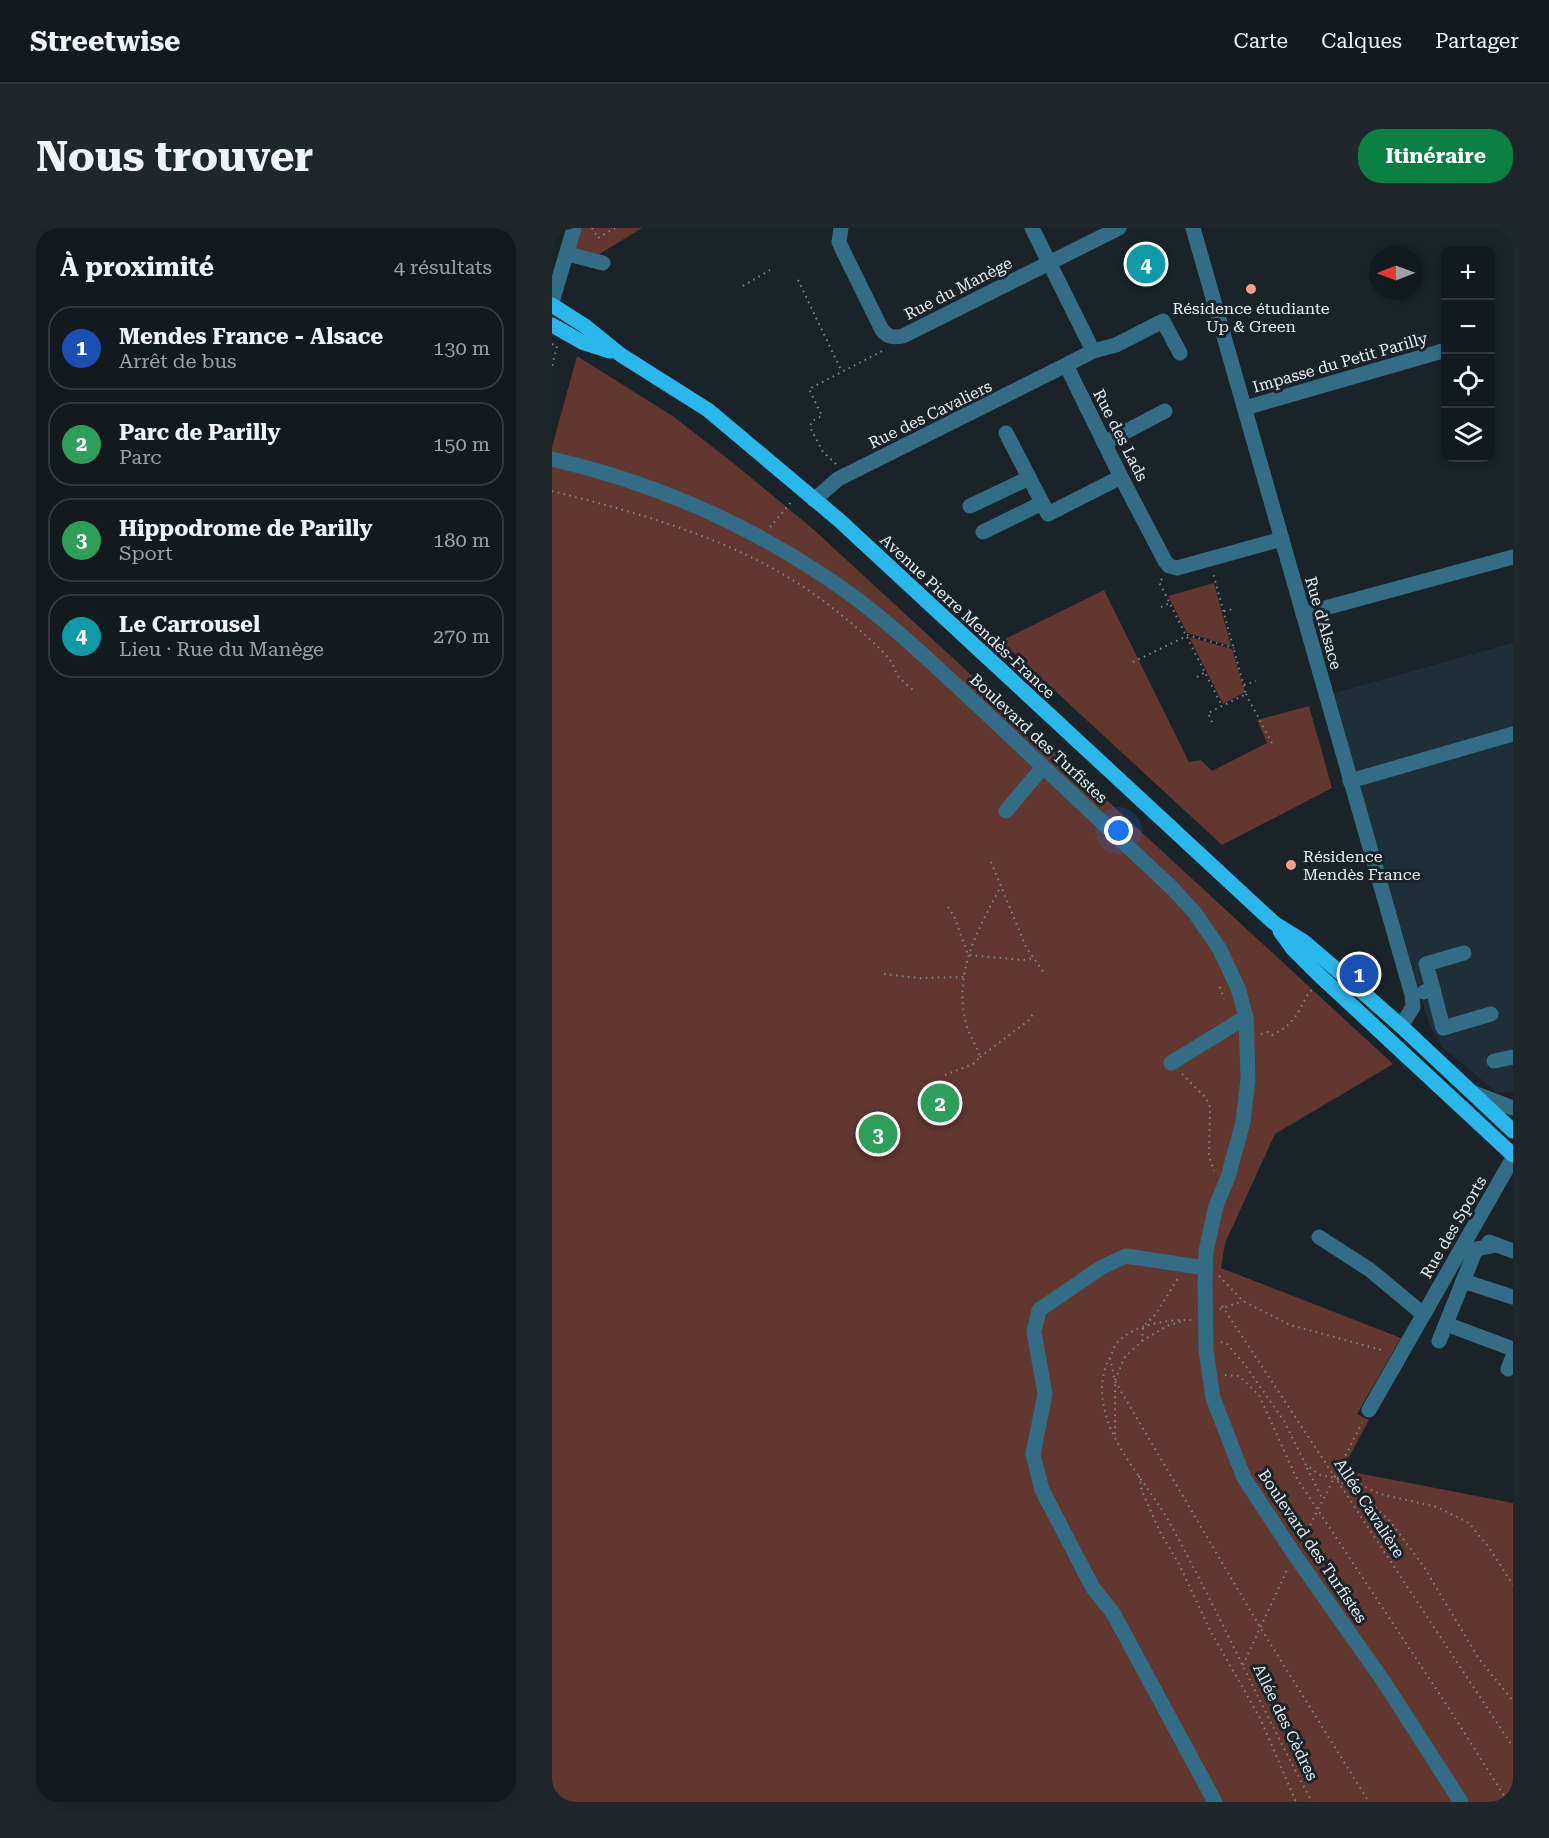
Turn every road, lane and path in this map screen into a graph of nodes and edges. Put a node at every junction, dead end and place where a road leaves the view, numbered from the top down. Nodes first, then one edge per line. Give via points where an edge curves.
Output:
1 (574, 228) edge
2 (592, 228) edge
3 (615, 228) edge
4 (840, 228) edge
5 (1032, 228) edge
6 (1119, 228) edge
7 (1193, 228) edge
8 (567, 254) junction
9 (603, 263) dead end
10 (1050, 263) junction
11 (770, 270) dead end
12 (798, 280) dead end
13 (743, 286) dead end
14 (552, 303) edge
15 (552, 325) edge
16 (891, 337) junction
17 (552, 344) edge
18 (1093, 351) junction
19 (1441, 351) edge
20 (1180, 353) dead end
21 (621, 355) junction
22 (552, 366) edge
23 (1066, 366) junction
24 (843, 373) junction
25 (1245, 408) junction
26 (1165, 411) dead end
27 (1006, 433) dead end
28 (1104, 443) junction
29 (552, 459) edge
30 (840, 461) dead end
31 (1121, 477) junction
32 (1029, 478) junction
33 (801, 489) junction
34 (552, 491) edge
35 (814, 500) junction
36 (1042, 502) junction
37 (970, 506) dead end
38 (983, 532) dead end
39 (1281, 539) junction
40 (760, 545) junction
41 (1513, 557) edge
42 (1209, 559) junction
43 (754, 560) junction
44 (1170, 566) junction
45 (1170, 603) junction
46 (1161, 607) dead end
47 (1233, 609) dead end
48 (1224, 611) junction
49 (1303, 614) junction
50 (1186, 635) junction
51 (1234, 648) junction
52 (1133, 662) dead end
53 (1205, 672) junction
54 (1197, 677) dead end
55 (1256, 681) dead end
56 (1244, 685) junction
57 (915, 692) dead end
58 (1246, 694) junction
59 (1222, 706) junction
60 (1212, 722) dead end
61 (1513, 734) edge
62 (1274, 747) dead end
63 (1043, 767) junction
64 (1350, 781) junction
65 (1006, 811) dead end
66 (991, 862) dead end
67 (1001, 886) junction
68 (948, 907) dead end
69 (1298, 945) junction
70 (1464, 953) dead end
71 (968, 955) junction
72 (1033, 958) junction
73 (1044, 973) dead end
74 (884, 974) dead end
75 (964, 977) junction
76 (1324, 980) junction
77 (1433, 990) junction
78 (1412, 995) junction
79 (1035, 1011) dead end
80 (1491, 1014) dead end
81 (1246, 1017) junction
82 (1401, 1026) junction
83 (1255, 1035) dead end
84 (980, 1057) junction
85 (1513, 1057) edge
86 (1494, 1061) dead end
87 (1172, 1062) joint
88 (945, 1075) dead end
89 (1473, 1092) junction
90 (1513, 1108) edge
91 (1513, 1131) edge
92 (1513, 1157) edge
93 (1216, 1176) dead end
94 (1471, 1232) junction
95 (1319, 1237) dead end
96 (1497, 1245) junction
97 (1513, 1251) edge
98 (1185, 1264) junction
99 (1205, 1274) junction
100 (1463, 1281) junction
101 (1513, 1297) edge
102 (1243, 1301) junction
103 (1223, 1307) junction
104 (1424, 1314) junction
105 (1186, 1320) junction
106 (1206, 1320) junction
107 (1446, 1324) junction
108 (1143, 1327) junction
109 (1206, 1336) junction
110 (1142, 1341) junction
111 (1439, 1341) dead end
112 (1513, 1349) edge
113 (1400, 1355) junction
114 (1110, 1358) junction
115 (1210, 1374) junction
116 (1115, 1381) junction
117 (1369, 1410) joint
118 (1115, 1438) junction
119 (1305, 1465) junction
120 (1138, 1474) junction
121 (1335, 1477) junction
122 (1323, 1500) junction
123 (1318, 1510) junction
124 (1294, 1554) junction
125 (1513, 1585) edge
126 (1260, 1627) junction
127 (1243, 1666) junction
128 (1513, 1701) edge
129 (1513, 1747) edge
130 (1215, 1802) edge
131 (1296, 1802) edge
132 (1312, 1802) edge
133 (1369, 1802) edge
134 (1461, 1802) edge
135 (1508, 1802) edge

1 - 8 street
2 - 3 path via 598,238
4 - 16 street, Rue du Manège via 843,251 882,330
5 - 10 street
6 - 10 street, Rue du Manège
7 - 25 street, Rue d'Alsace
8 - 9 street
8 - 14 street
10 - 16 street, Rue du Manège via 903,336
10 - 18 street
11 - 13 path
12 - 24 path
14 - 21 main road, Avenue Pierre Mendès-France
15 - 21 main road, Avenue Pierre Mendès-France via 582,342
16 - 24 path via 890,348
17 - 22 path via 557,346
18 - 20 street via 1116,345 1163,321
18 - 23 street
19 - 25 street, Impasse du Petit Parilly
21 - 33 main road, Avenue Pierre Mendès-France via 708,410
23 - 28 street, Rue des Lads
23 - 35 street, Rue des Cavaliers via 838,478
24 - 30 path via 809,389 822,416 812,421 810,427 823,452 835,464
25 - 39 street, Rue d'Alsace
26 - 28 street
27 - 32 street
28 - 31 street, Rue des Lads
29 - 40 street, Boulevard des Turfistes via 665,493 705,510
31 - 36 street via 1048,514
31 - 44 street, Rue des Lads
32 - 36 street
32 - 37 street
33 - 35 main road, Avenue Pierre Mendès-France
33 - 40 path
34 - 43 path via 700,534
35 - 69 main road, Avenue Pierre Mendès-France
36 - 38 street
39 - 42 street
39 - 49 street, Rue d'Alsace
40 - 43 path
40 - 63 street, Boulevard des Turfistes via 823,574 874,611
41 - 49 street
42 - 44 street via 1177,568
42 - 48 path
43 - 57 path via 840,614 891,662 897,675
44 - 45 path via 1159,582
45 - 46 path
45 - 50 path
47 - 48 path
48 - 51 path
49 - 64 street, Rue d'Alsace
50 - 51 path
50 - 52 path
50 - 53 path
51 - 56 path
53 - 54 path
53 - 59 path
55 - 56 path
56 - 58 path
58 - 59 path
58 - 62 path
59 - 60 path via 1208,713
61 - 64 street
63 - 65 street
63 - 81 street, Boulevard des Turfistes via 1195,913 1219,948 1238,988
64 - 78 street, Rue d'Alsace
66 - 67 path
67 - 71 path
67 - 72 path
68 - 71 path
69 - 76 main road
69 - 82 main road
70 - 77 street via 1426,964
71 - 72 path
71 - 75 path
72 - 73 path
74 - 75 path
75 - 84 path via 967,1026
76 - 83 path via 1306,995 1283,1030
76 - 92 main road
77 - 78 street
77 - 80 street via 1443,1028
78 - 82 street via 1413,1007
79 - 84 path via 1028,1022
81 - 87 street
81 - 99 street, Boulevard des Turfistes via 1248,1079 1243,1122 1216,1206
82 - 89 main road
84 - 88 path via 973,1064
85 - 86 street
87 - 93 path via 1210,1107 1209,1156
89 - 90 street
89 - 91 main road
92 - 94 street, Rue des Sports
94 - 96 street
94 - 104 street, Rue des Sports
95 - 104 street via 1370,1270
96 - 97 street
96 - 100 street via 1476,1249
98 - 99 street
98 - 108 path via 1156,1314
98 - 130 street via 1126,1256 1102,1267 1039,1310 1034,1332 1045,1394 1033,1454 1042,1490 1093,1588 1113,1613
99 - 102 path via 1215,1272
99 - 103 path, Allée Cavalière
99 - 106 street, Boulevard des Turfistes
100 - 101 street
100 - 107 street
102 - 103 path
102 - 113 path via 1290,1325
103 - 106 path
103 - 121 path, Allée Cavalière
104 - 113 street, Rue des Sports
105 - 106 path
105 - 108 path
105 - 110 path
106 - 109 street, Boulevard des Turfistes
107 - 111 street
107 - 112 street
108 - 110 path
108 - 114 path via 1116,1344
109 - 115 street, Boulevard des Turfistes
109 - 119 path via 1227,1344 1245,1365 1284,1421
110 - 116 path via 1124,1358
113 - 117 street, Rue des Sports
114 - 116 path
114 - 118 path via 1102,1386 1105,1415
115 - 123 path via 1239,1376 1259,1395 1296,1477
115 - 124 street, Boulevard des Turfistes via 1214,1398 1244,1478
116 - 118 path
116 - 126 path
117 - 121 path, Allée des Cèdres
118 - 120 path
119 - 121 path
119 - 122 path
120 - 127 path via 1171,1525
120 - 131 path via 1160,1532 1261,1720
121 - 122 path, Allée des Cèdres
121 - 125 path via 1380,1494 1437,1508 1469,1523
121 - 128 path via 1390,1521 1424,1567 1479,1659
121 - 129 path, Allée Cavalière
122 - 123 path, Allée des Cèdres
123 - 124 path, Allée des Cèdres
123 - 135 path
124 - 126 path, Allée des Cèdres
124 - 134 street, Boulevard des Turfistes via 1384,1682
126 - 127 path, Allée des Cèdres
126 - 133 path
127 - 132 path, Allée des Cèdres

